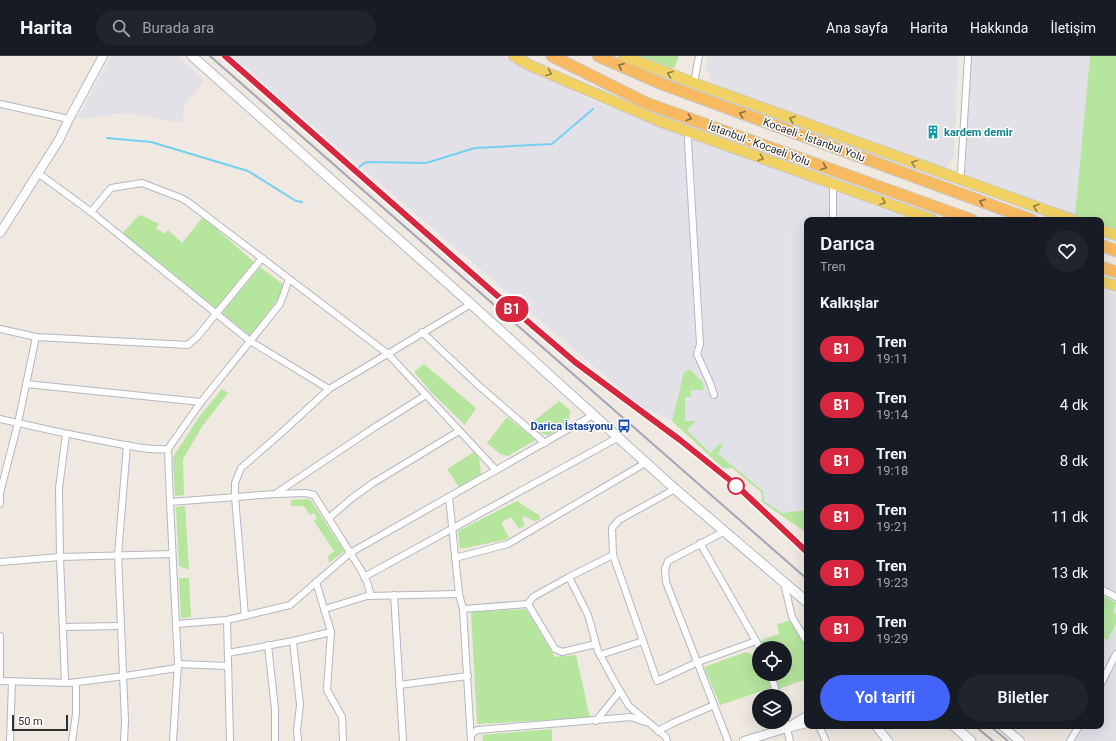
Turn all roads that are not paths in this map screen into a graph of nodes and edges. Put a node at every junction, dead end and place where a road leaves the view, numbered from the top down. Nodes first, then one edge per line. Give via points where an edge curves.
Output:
1 (103, 56) edge
2 (192, 56) edge
3 (514, 56) edge
4 (552, 56) edge
5 (598, 56) edge
6 (624, 56) edge
7 (699, 56) edge
8 (968, 56) edge
9 (694, 83) junction
10 (0, 104) edge
11 (69, 119) junction
12 (689, 132) junction
13 (38, 173) junction
14 (958, 179) junction
15 (833, 184) junction
16 (91, 212) junction
17 (833, 217) edge
18 (925, 217) edge
19 (964, 217) edge
20 (1024, 217) edge
21 (1065, 217) edge
22 (1104, 231) edge
23 (0, 233) edge
24 (1116, 235) edge
25 (1104, 246) edge
26 (1116, 251) edge
27 (262, 258) junction
28 (1104, 268) edge
29 (1116, 272) edge
30 (290, 279) junction
31 (1104, 282) edge
32 (1116, 286) edge
33 (471, 304) junction
34 (216, 314) junction
35 (0, 329) edge
36 (422, 332) junction
37 (36, 337) junction
38 (250, 341) junction
39 (388, 354) junction
40 (26, 384) junction
41 (329, 389) junction
42 (426, 395) junction
43 (714, 395) dead end
44 (201, 402) junction
45 (595, 414) junction
46 (0, 419) edge
47 (18, 423) junction
48 (459, 431) junction
49 (66, 434) junction
50 (619, 437) junction
51 (545, 443) junction
52 (127, 445) junction
53 (168, 449) junction
54 (647, 462) junction
55 (496, 470) junction
56 (675, 489) junction
57 (275, 494) junction
58 (235, 497) junction
59 (449, 497) junction
60 (170, 502) junction
61 (0, 504) edge
62 (329, 518) junction
63 (452, 528) junction
64 (725, 531) junction
65 (700, 544) junction
66 (350, 553) junction
67 (172, 554) junction
68 (118, 555) junction
69 (613, 555) junction
70 (60, 557) junction
71 (455, 558) junction
72 (0, 562) edge
73 (364, 577) junction
74 (569, 577) junction
75 (316, 582) junction
76 (784, 582) junction
77 (1104, 591) edge
78 (459, 594) junction
79 (394, 595) junction
80 (371, 596) junction
81 (1116, 597) edge
82 (804, 599) edge
83 (528, 604) junction
84 (325, 609) junction
85 (463, 609) junction
86 (245, 616) junction
87 (227, 620) junction
88 (176, 624) junction
89 (121, 626) junction
90 (63, 627) junction
91 (330, 632) junction
92 (0, 636) edge
93 (804, 637) edge
94 (642, 640) junction
95 (293, 641) junction
96 (756, 641) edge
97 (752, 642) edge
98 (596, 644) junction
99 (268, 646) junction
100 (228, 652) junction
101 (1116, 654) edge
102 (600, 655) junction
103 (698, 662) junction
104 (177, 666) junction
105 (228, 666) junction
106 (123, 676) junction
107 (468, 676) junction
108 (1104, 678) edge
109 (0, 681) edge
110 (12, 681) junction
111 (65, 682) junction
112 (76, 682) junction
113 (399, 685) junction
114 (620, 691) junction
115 (714, 705) junction
116 (804, 717) edge
117 (596, 721) junction
118 (792, 722) edge
119 (649, 723) junction
120 (804, 723) edge
121 (792, 724) edge
122 (774, 729) edge
123 (787, 729) edge
124 (820, 729) edge
125 (878, 729) edge
126 (957, 729) edge
127 (1006, 729) edge
128 (1076, 729) edge
129 (658, 731) junction
130 (471, 738) edge
131 (10, 741) edge
132 (72, 741) edge
133 (124, 741) edge
134 (173, 741) edge
135 (230, 741) edge
136 (275, 741) edge
137 (298, 741) edge
138 (343, 741) edge
139 (402, 741) edge
140 (667, 741) edge
141 (728, 741) edge
142 (744, 741) edge
143 (790, 741) edge
144 (826, 741) edge
145 (888, 741) edge
146 (971, 741) edge
147 (1020, 741) edge
148 (1070, 741) edge

1 - 11 street
2 - 33 main road
3 -> 12 main road via 529,65
4 -> 19 highway, İstanbul - Kocaeli Yolu via 646,103
20 -> 5 highway, Kocaeli - İstanbul Yolu via 669,87
9 -> 6 main road
7 - 9 street
8 - 14 street via 961,172
14 -> 9 main road
10 - 11 street
11 - 13 street
12 -> 15 main road
12 - 43 street via 700,344 697,354
13 - 16 street
13 - 23 street
21 -> 14 main road
15 - 17 street
15 -> 18 main road
16 - 27 street via 111,188 142,183 188,202
16 - 34 street
22 - 24 main road
25 - 26 highway
27 - 30 street
27 - 34 street
28 - 29 highway
30 - 38 street via 280,304
30 - 39 street
31 - 32 main road
33 - 36 street
33 - 45 main road
34 - 37 street via 198,337 188,345
34 - 38 street
35 - 37 street
36 - 39 street
36 - 51 street
37 - 40 street
38 - 41 street
38 - 44 street
39 - 41 street
39 - 42 street
40 - 44 street
40 - 47 street
41 - 58 street via 241,468 235,483
42 - 48 street
42 - 57 street
44 - 53 street
45 - 50 main road
45 - 51 street
46 - 47 street
47 - 49 street
47 - 61 street via 0,493
48 - 55 street
48 - 62 street via 373,483
49 - 52 street
49 - 70 street via 59,488
50 - 54 main road
50 - 63 street
51 - 55 street
52 - 53 street via 157,451
52 - 68 street
53 - 60 street
54 - 56 main road
54 - 71 street via 508,544
55 - 59 street
56 - 64 main road
56 - 69 street via 619,520 612,528
57 - 58 street
57 - 62 street via 314,495
58 - 60 street
58 - 86 street
59 - 63 street
59 - 66 street
60 - 67 street
62 - 66 street
63 - 71 street
63 - 73 street
64 - 65 street
64 - 76 main road
65 - 96 street
65 - 103 street via 668,561 665,569 666,582
66 - 73 street
66 - 75 street
67 - 68 street
67 - 88 street
68 - 70 street
68 - 89 street
69 - 74 street
69 - 94 street
70 - 72 street
70 - 90 street
71 - 78 street
73 - 80 street
74 - 83 street via 533,597
74 - 98 street via 588,615
75 - 84 street
75 - 86 street via 290,605
76 - 82 main road
76 - 93 street via 792,617
77 - 81 street
78 - 79 street
78 - 85 street
79 - 80 street
79 - 113 street
80 - 84 street
83 - 85 street
83 - 98 street via 555,649 562,652
84 - 91 street
85 - 107 street
86 - 87 street
87 - 88 street
87 - 100 street
88 - 104 street
89 - 90 street
89 - 106 street
90 - 111 street
91 - 95 street
91 - 138 street via 327,690 342,717
92 - 109 street
94 - 102 street
94 - 103 street via 657,681
95 - 99 street
95 - 137 street via 300,705
97 - 103 street
98 - 102 street
99 - 100 street
99 - 136 street via 275,708
100 - 105 street
101 - 108 street
102 - 114 street
103 - 115 street
104 - 105 street
104 - 106 street
104 - 134 street
105 - 135 street
106 - 112 street
106 - 133 street
107 - 113 street
107 - 130 street
109 - 110 street
110 - 111 street
110 - 131 street
111 - 112 street
112 - 132 street via 76,714
113 - 139 street
114 - 117 street
114 - 119 street via 629,706
115 - 129 street
115 - 141 street
116 - 118 street
117 - 119 street via 631,717
117 - 130 street via 477,730
119 - 129 street
120 - 121 street
122 - 142 street
123 - 143 street
124 - 144 street
125 - 145 street
126 - 146 main road
127 - 147 street
128 - 148 street
129 - 140 street

